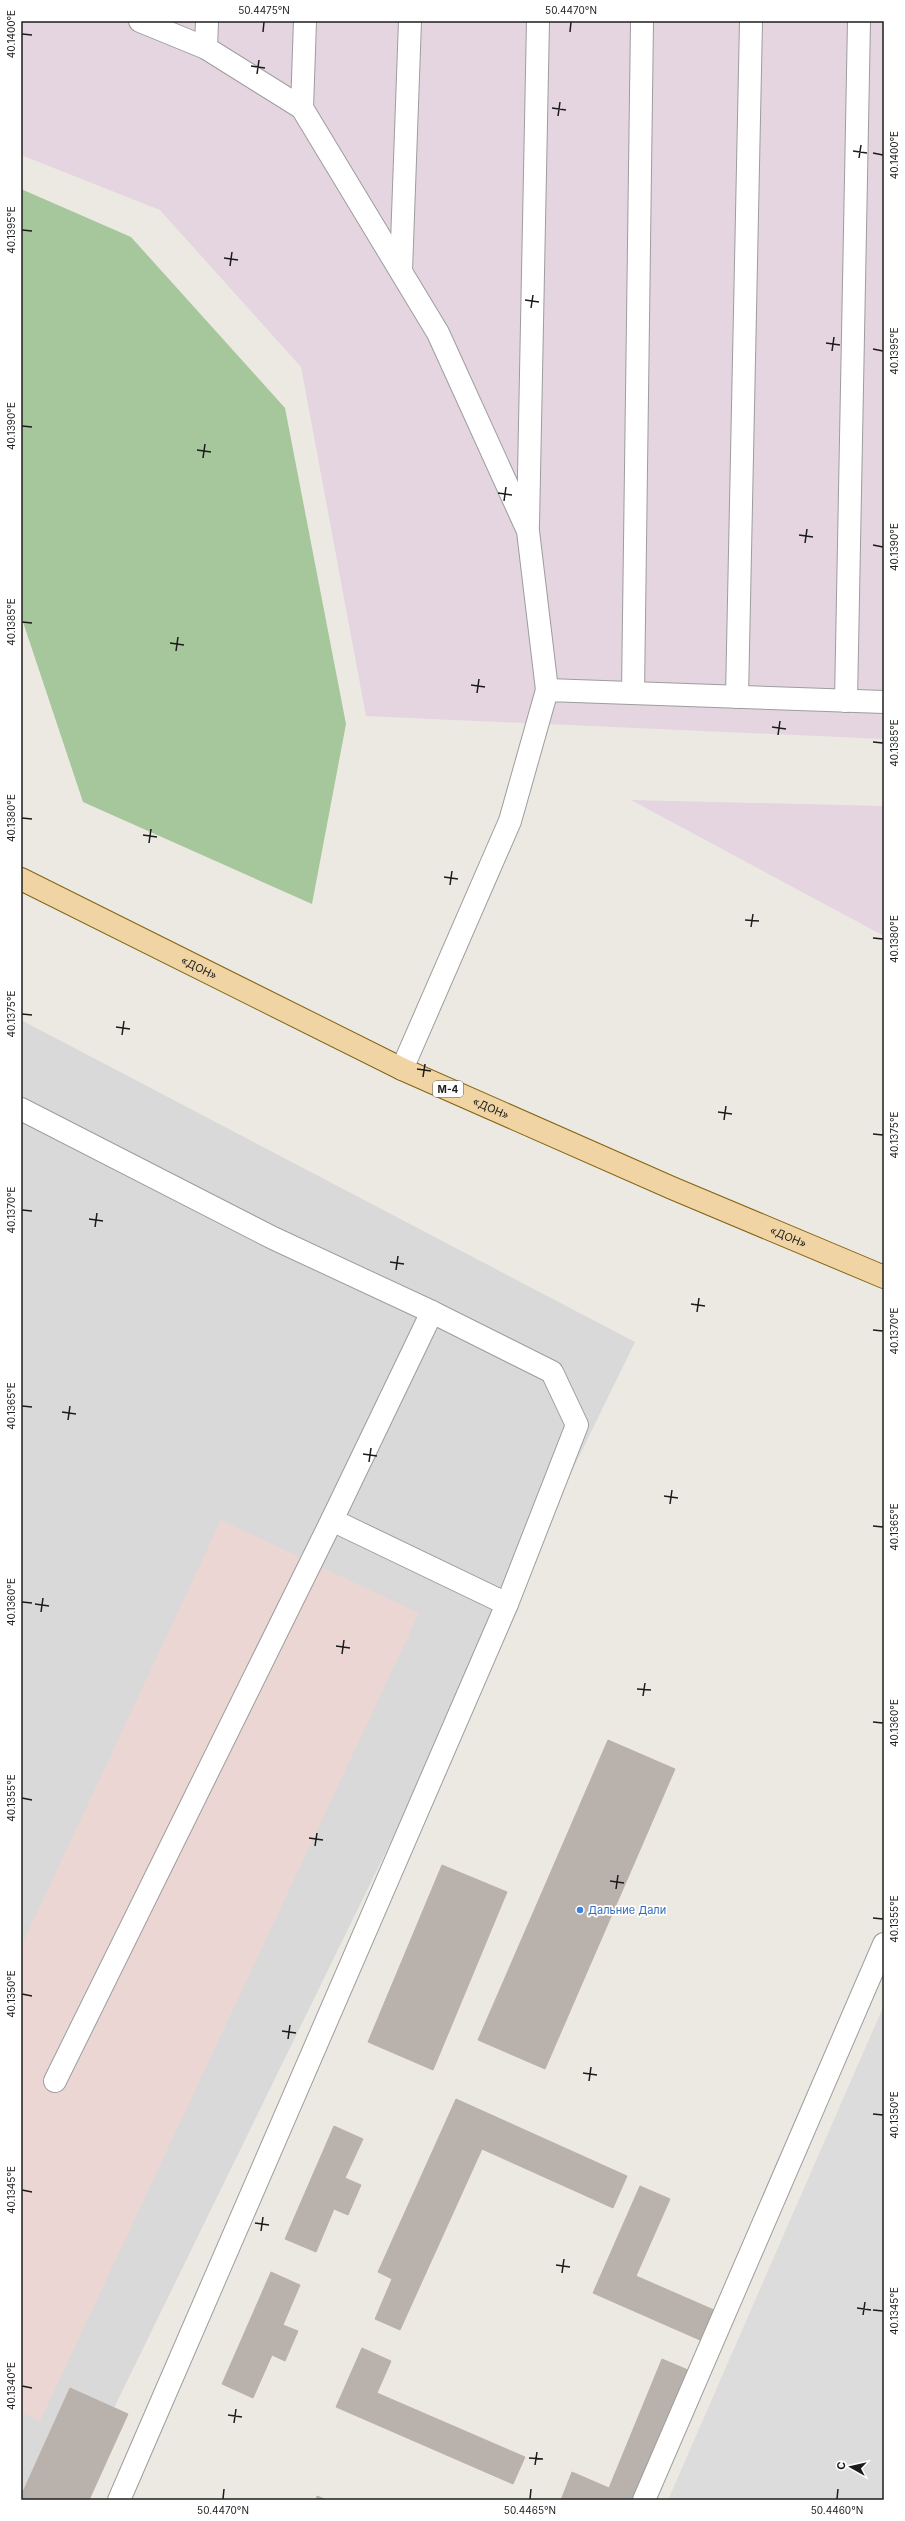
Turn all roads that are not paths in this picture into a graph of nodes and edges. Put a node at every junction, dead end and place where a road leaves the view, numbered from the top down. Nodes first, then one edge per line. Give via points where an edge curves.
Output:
1 (140, 21) edge
2 (206, 21) edge
3 (305, 21) edge
4 (410, 21) edge
5 (538, 21) edge
6 (642, 21) edge
7 (751, 21) edge
8 (859, 21) edge
9 (206, 48) junction
10 (302, 108) junction
11 (401, 271) junction
12 (528, 531) junction
13 (547, 690) junction
14 (633, 693) junction
15 (737, 697) junction
16 (846, 701) junction
17 (884, 702) edge
18 (21, 879) edge
19 (402, 1069) junction
20 (21, 1109) edge
21 (884, 1277) edge
22 (432, 1312) junction
23 (332, 1520) junction
24 (507, 1604) junction
25 (884, 1944) edge
26 (55, 2081) dead end
27 (119, 2500) edge
28 (644, 2500) edge

1 - 9 street
2 - 9 street
3 - 10 street
4 - 11 street
5 - 12 street
6 - 14 street
7 - 15 street
8 - 16 street
9 - 10 street
10 - 11 street
11 - 12 street via 438,333
12 - 13 street
13 - 14 street
13 - 19 street via 510,822
14 - 15 street
15 - 16 street
16 - 17 street
18 - 19 main road, «ДОН» / М-4
19 - 21 main road, «ДОН» / М-4 via 672,1188
20 - 22 street via 273,1238
22 - 23 street
22 - 24 street via 552,1372 577,1425
23 - 24 street
23 - 26 street
24 - 27 street
25 - 28 street

